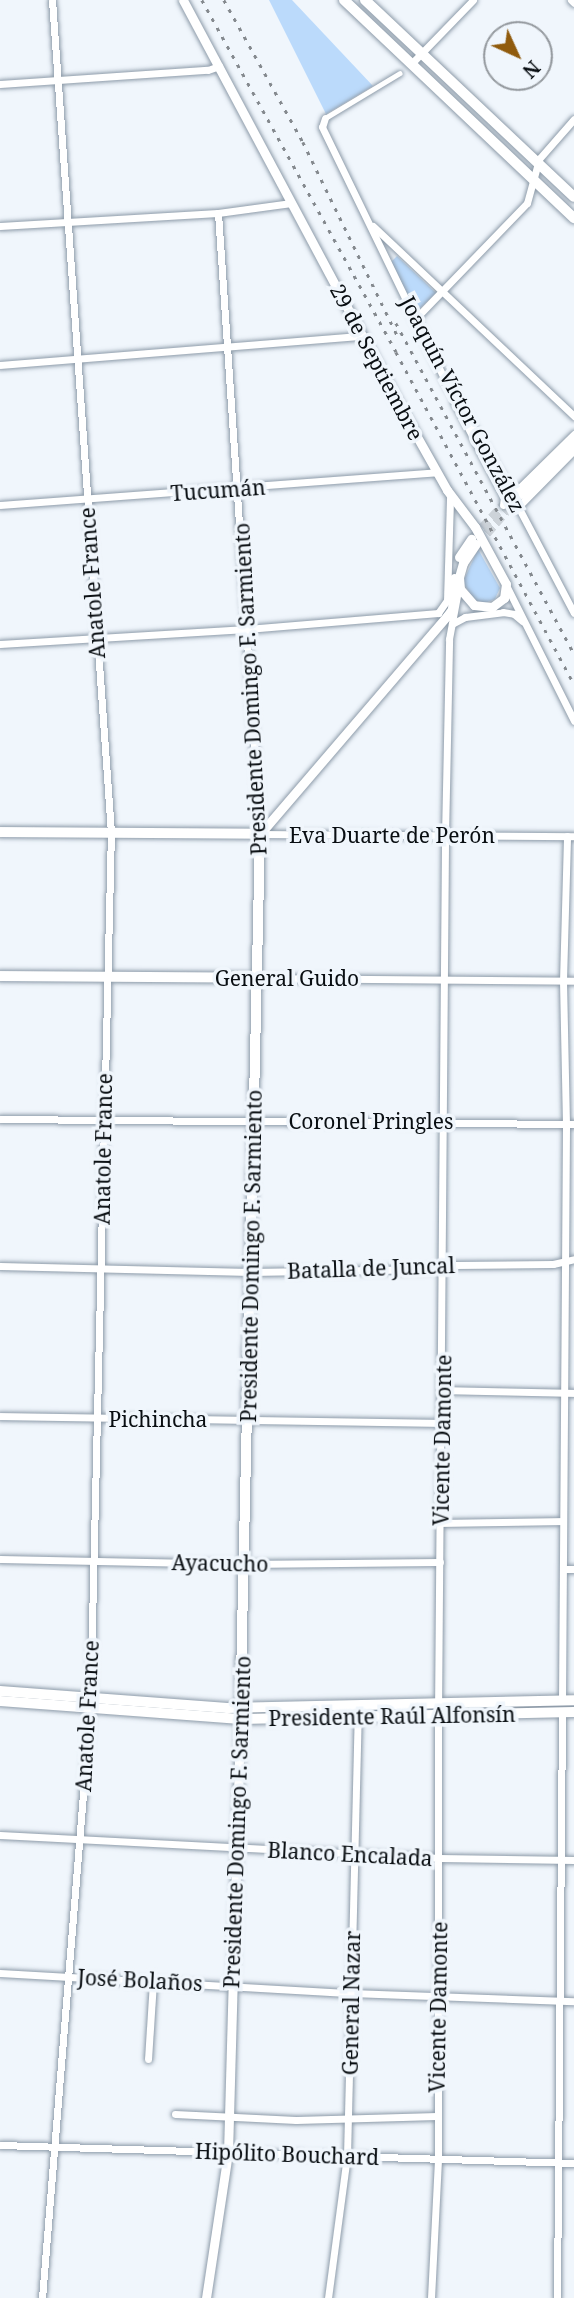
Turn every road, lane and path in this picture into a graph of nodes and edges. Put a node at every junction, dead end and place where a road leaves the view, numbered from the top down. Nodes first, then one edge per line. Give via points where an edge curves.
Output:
1 (52, 0) edge
2 (183, 0) edge
3 (344, 0) edge
4 (365, 0) edge
5 (473, 0) edge
6 (423, 53) junction
7 (411, 64) junction
8 (219, 66) junction
9 (400, 72) dead end
10 (57, 80) junction
11 (0, 84) edge
12 (326, 117) joint
13 (574, 119) edge
14 (539, 164) junction
15 (535, 180) junction
16 (574, 197) edge
17 (291, 203) junction
18 (218, 213) junction
19 (574, 218) edge
20 (66, 221) junction
21 (370, 223) junction
22 (0, 226) edge
23 (441, 291) junction
24 (415, 319) junction
25 (362, 337) junction
26 (229, 349) junction
27 (76, 359) junction
28 (0, 365) edge
29 (447, 384) junction
30 (574, 416) edge
31 (574, 435) edge
32 (574, 441) edge
33 (574, 450) edge
34 (437, 472) junction
35 (239, 488) junction
36 (517, 494) junction
37 (450, 496) junction
38 (86, 499) junction
39 (0, 505) edge
40 (503, 505) dead end
41 (518, 507) junction
42 (459, 583) junction
43 (506, 584) junction
44 (574, 613) edge
45 (447, 616) junction
46 (526, 625) junction
47 (247, 629) junction
48 (430, 634) junction
49 (95, 639) junction
50 (449, 639) junction
51 (0, 644) edge
52 (574, 721) edge
53 (0, 832) edge
54 (110, 833) junction
55 (260, 834) junction
56 (445, 836) junction
57 (570, 836) edge
58 (0, 976) edge
59 (107, 978) junction
60 (257, 978) junction
61 (444, 979) junction
62 (563, 981) junction
63 (574, 981) edge
64 (0, 1119) edge
65 (104, 1121) junction
66 (254, 1121) junction
67 (444, 1121) junction
68 (570, 1124) edge
69 (574, 1259) edge
70 (564, 1262) junction
71 (0, 1266) edge
72 (443, 1268) junction
73 (100, 1269) junction
74 (250, 1272) junction
75 (442, 1390) junction
76 (563, 1393) junction
77 (574, 1394) edge
78 (0, 1416) edge
79 (96, 1419) junction
80 (247, 1420) junction
81 (442, 1423) junction
82 (563, 1521) junction
83 (441, 1523) junction
84 (0, 1559) edge
85 (93, 1561) junction
86 (440, 1562) junction
87 (243, 1564) junction
88 (563, 1569) junction
89 (574, 1569) edge
90 (0, 1691) edge
91 (574, 1700) edge
92 (0, 1701) edge
93 (562, 1701) junction
94 (90, 1703) junction
95 (438, 1710) junction
96 (562, 1712) junction
97 (574, 1712) edge
98 (240, 1713) junction
99 (357, 1713) junction
100 (0, 1835) edge
101 (80, 1840) junction
102 (237, 1849) junction
103 (356, 1854) junction
104 (439, 1858) junction
105 (561, 1859) junction
106 (574, 1860) edge
107 (0, 1973) edge
108 (68, 1977) junction
109 (153, 1981) junction
110 (233, 1985) junction
111 (351, 1993) junction
112 (438, 1997) junction
113 (560, 2001) junction
114 (574, 2001) edge
115 (148, 2059) dead end
116 (175, 2114) dead end
117 (229, 2115) junction
118 (437, 2116) junction
119 (348, 2120) junction
120 (0, 2145) edge
121 (54, 2146) junction
122 (228, 2153) junction
123 (347, 2156) junction
124 (438, 2158) junction
125 (559, 2162) junction
126 (574, 2163) edge
127 (42, 2298) edge
128 (206, 2298) edge
129 (328, 2298) edge
130 (431, 2298) edge
131 (557, 2298) edge

1 - 10 street, Anatole France
2 - 8 street, 29 de Septiembre
3 - 7 main road
4 - 6 main road
5 - 6 street
6 - 7 street
6 - 14 main road
7 - 15 main road
8 - 10 street via 208,71
8 - 17 street, 29 de Septiembre
9 - 12 street
10 - 11 street
10 - 20 street, Anatole France
12 - 21 street, Joaquín Víctor González via 322,127
13 - 14 street via 542,153
14 - 15 street
14 - 16 main road
15 - 19 main road
15 - 23 street via 527,202
17 - 18 street
17 - 25 street, 29 de Septiembre
18 - 20 street
18 - 26 street, Presidente Domingo F. Sarmiento
20 - 22 street
20 - 27 street, Anatole France
21 - 23 street
21 - 24 street, Joaquín Víctor González
23 - 24 street
23 - 30 street
24 - 29 street, Joaquín Víctor González
25 - 26 street
25 - 34 street, 29 de Septiembre
26 - 27 street
26 - 35 street, Presidente Domingo F. Sarmiento
27 - 28 street
27 - 38 street, Anatole France
29 - 36 street, Joaquín Víctor González
29 - 40 street via 504,497
31 - 36 street
32 - 36 street
33 - 41 street
34 - 35 street, Tucumán
34 - 37 street, 29 de Septiembre
35 - 38 street, Tucumán
35 - 47 street, Presidente Domingo F. Sarmiento
36 - 41 street, Joaquín Víctor González
37 - 43 street, 29 de Septiembre via 475,527
37 - 45 street, Vicente Damonte
38 - 39 street, Tucumán
38 - 49 street, Anatole France
41 - 44 street, Joaquín Víctor González
42 - 43 street via 469,601 484,608 502,601
42 - 45 street, Vicente Damonte
42 - 45 street via 474,542 455,569
43 - 46 street, 29 de Septiembre
45 - 46 street via 502,612 514,614
45 - 47 street
45 - 48 street
45 - 50 street, Vicente Damonte
46 - 52 street, 29 de Septiembre
47 - 49 street
47 - 55 street, Presidente Domingo F. Sarmiento
48 - 50 street
48 - 55 street
49 - 51 street
49 - 54 street, Anatole France
50 - 56 street, Vicente Damonte
53 - 54 main road, Eva Duarte de Perón
54 - 55 main road, Eva Duarte de Perón
54 - 59 street, Anatole France
55 - 56 street, Eva Duarte de Perón
55 - 60 main road, Presidente Domingo F. Sarmiento
56 - 57 street, Eva Duarte de Perón
56 - 61 street, Vicente Damonte
57 - 62 street
58 - 59 main road, General Guido
59 - 60 main road, General Guido
59 - 65 street, Anatole France
60 - 61 street, General Guido
60 - 66 main road, Presidente Domingo F. Sarmiento
61 - 62 street, General Guido
61 - 67 street, Vicente Damonte
62 - 63 street, General Guido
62 - 68 street
64 - 65 street, Coronel Pringles
65 - 66 street, Coronel Pringles
65 - 73 street, Anatole France
66 - 67 street, Coronel Pringles
66 - 74 main road, Presidente Domingo F. Sarmiento
67 - 68 street, Coronel Pringles
67 - 72 street, Vicente Damonte
68 - 70 street
69 - 70 street, Batalla de Juncal
70 - 72 street, Batalla de Juncal
70 - 76 street
71 - 73 street, Batalla de Juncal
72 - 74 street, Batalla de Juncal
72 - 75 street, Vicente Damonte
73 - 74 street, Batalla de Juncal
73 - 79 street, Anatole France
74 - 80 main road, Presidente Domingo F. Sarmiento
75 - 76 street
75 - 81 street, Vicente Damonte
76 - 77 street
76 - 82 street
78 - 79 street, Pichincha
79 - 80 street, Pichincha
79 - 85 street, Anatole France
80 - 81 street, Pichincha
80 - 87 main road, Presidente Domingo F. Sarmiento
81 - 83 street, Vicente Damonte
82 - 83 street
82 - 88 street
83 - 86 street, Vicente Damonte
84 - 85 street, Ayacucho
85 - 87 street, Ayacucho
85 - 94 street, Anatole France
86 - 87 street, Ayacucho
86 - 95 street, Vicente Damonte
87 - 98 main road, Presidente Domingo F. Sarmiento
88 - 89 street
88 - 93 street
90 - 94 main road, Presidente Raúl Alfonsín
91 - 93 main road, Presidente Raúl Alfonsín
92 - 94 main road, Presidente Raúl Alfonsín
93 - 95 main road, Presidente Raúl Alfonsín
94 - 98 main road, Presidente Raúl Alfonsín
94 - 101 street, Anatole France
95 - 96 main road, Presidente Raúl Alfonsín
95 - 99 main road, Presidente Raúl Alfonsín
95 - 104 street, Vicente Damonte
96 - 97 main road, Presidente Raúl Alfonsín
96 - 105 street
98 - 99 main road, Presidente Raúl Alfonsín
98 - 102 street, Presidente Domingo F. Sarmiento
99 - 103 street, General Nazar
100 - 101 street, Blanco Encalada
101 - 102 street, Blanco Encalada
101 - 108 street, Anatole France
102 - 103 street, Blanco Encalada
102 - 110 street, Presidente Domingo F. Sarmiento
103 - 104 street, Blanco Encalada
103 - 111 street, General Nazar
104 - 105 street, Blanco Encalada
104 - 112 street, Vicente Damonte
105 - 106 street, Blanco Encalada
105 - 113 street
107 - 108 street, José Bolaños
108 - 109 street, José Bolaños
108 - 121 street, Anatole France
109 - 110 street, José Bolaños
109 - 115 street
110 - 111 street, José Bolaños
110 - 117 street, Presidente Domingo F. Sarmiento
111 - 112 street, José Bolaños
111 - 119 street, General Nazar
112 - 113 street, José Bolaños
112 - 118 street, Vicente Damonte
113 - 114 street, José Bolaños
113 - 125 street
116 - 117 street
117 - 119 street
117 - 122 street, Presidente Domingo F. Sarmiento
118 - 119 street
118 - 124 street, Vicente Damonte
119 - 123 street, General Nazar
120 - 121 street, Hipólito Bouchard
121 - 122 street, Hipólito Bouchard
121 - 127 street, Anatole France
122 - 123 street, Hipólito Bouchard
122 - 128 street, Presidente Domingo F. Sarmiento
123 - 124 street, Hipólito Bouchard
123 - 129 street, General Nazar
124 - 125 street, Hipólito Bouchard
124 - 130 street, Vicente Damonte
125 - 126 street, Hipólito Bouchard
125 - 131 street

